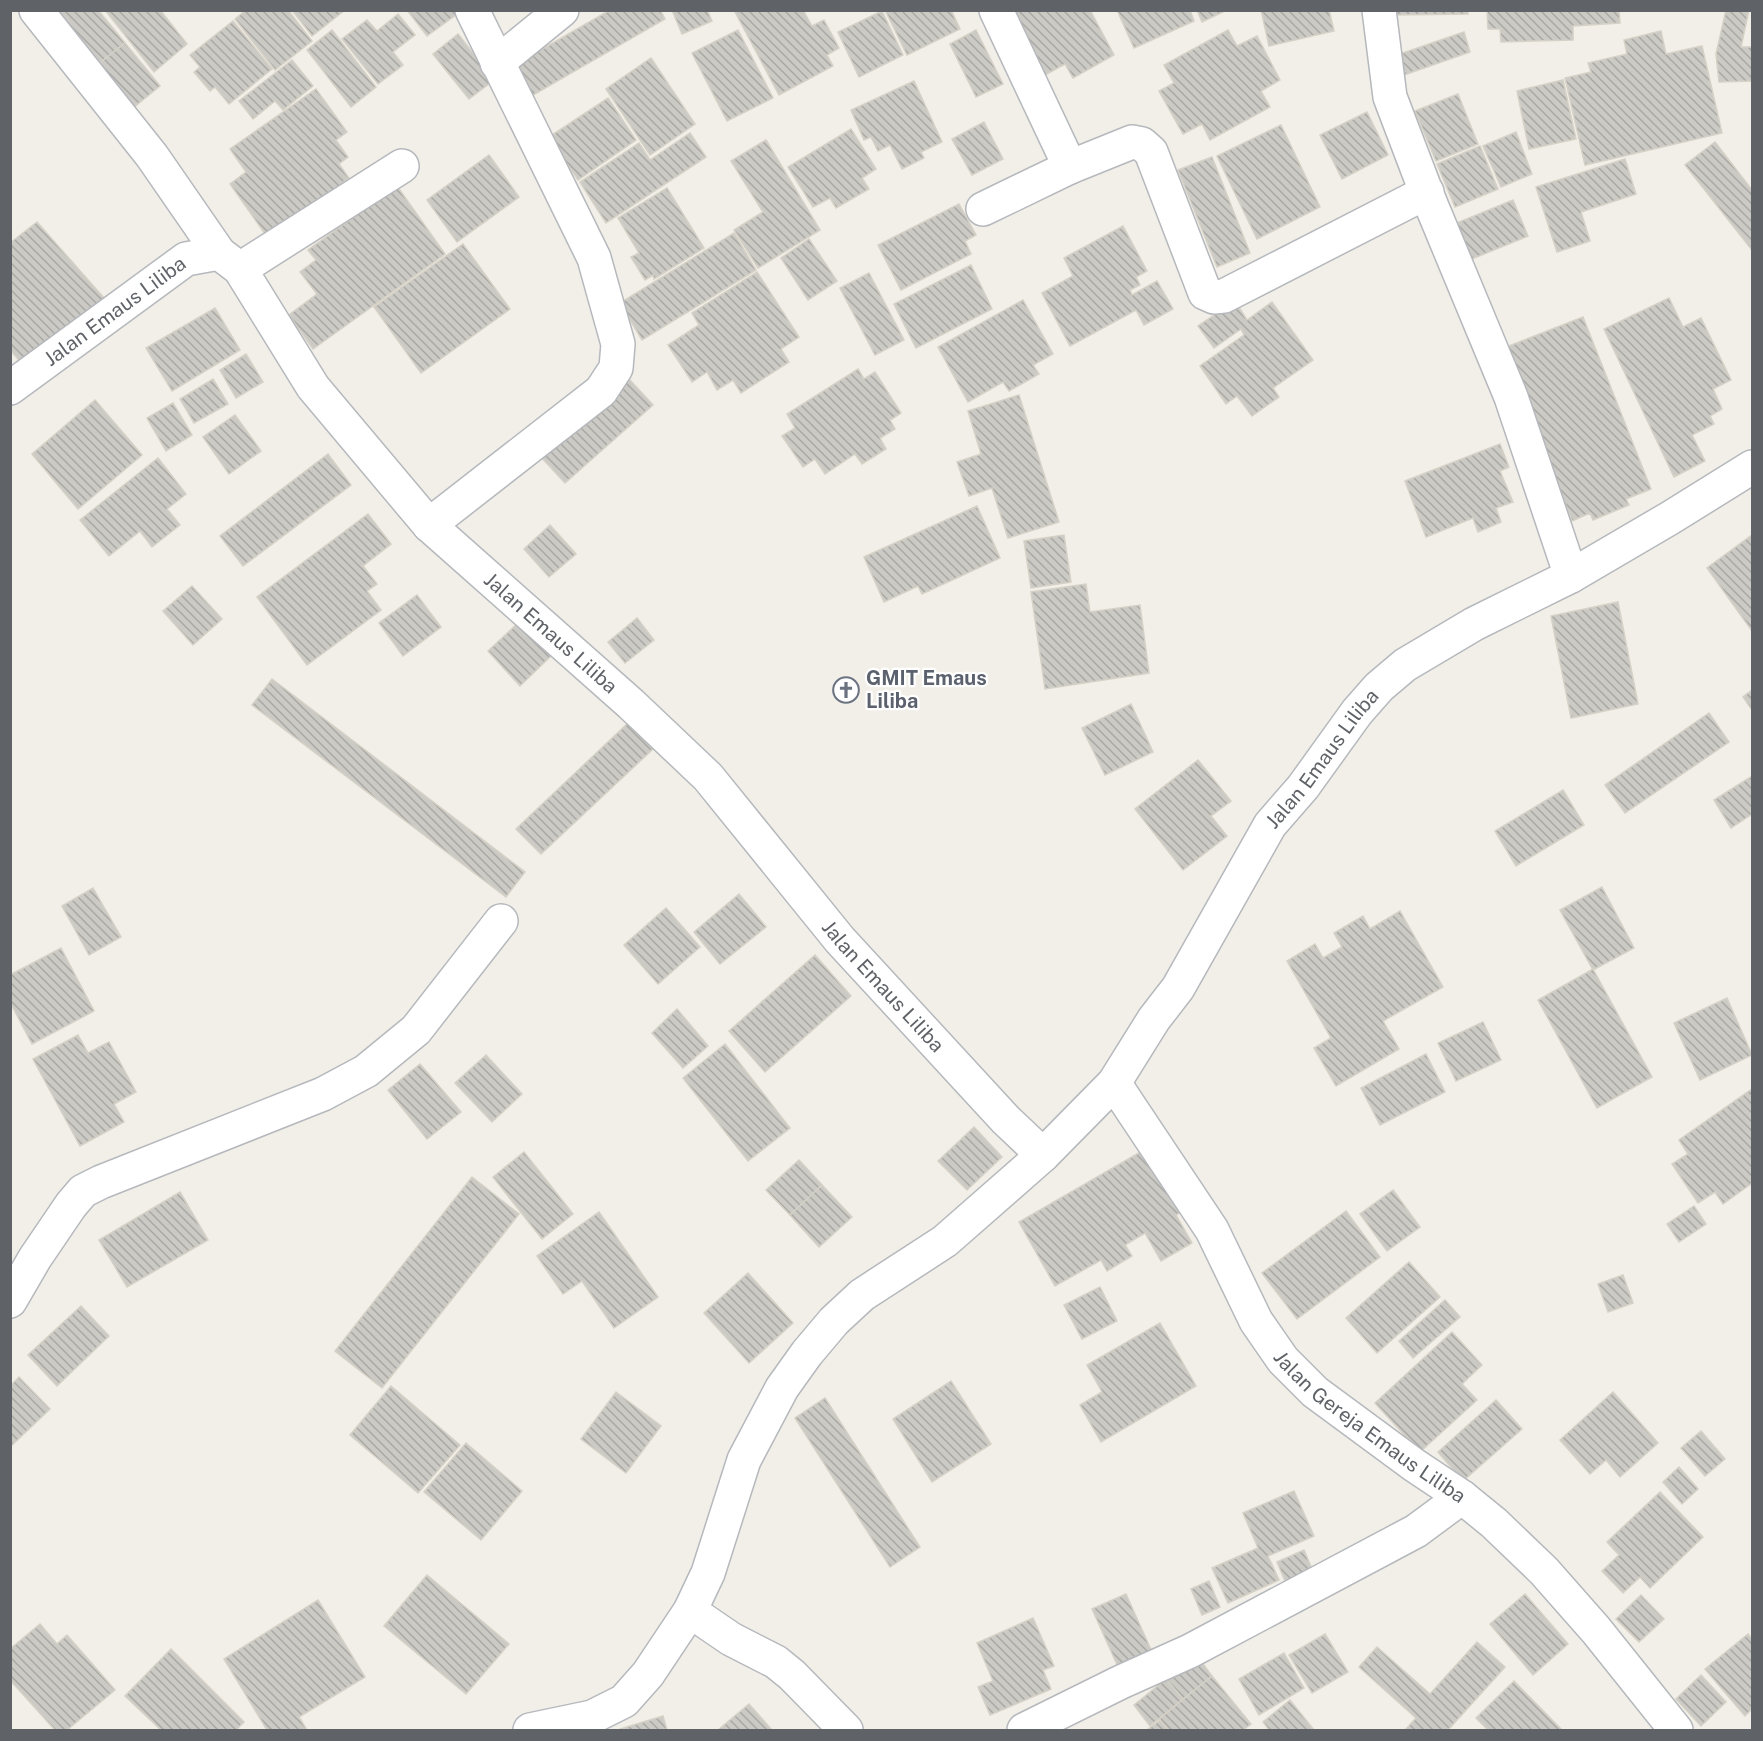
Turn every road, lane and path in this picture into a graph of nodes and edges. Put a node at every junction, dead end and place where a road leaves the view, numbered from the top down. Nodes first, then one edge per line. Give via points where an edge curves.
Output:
1 (36, 10) edge
2 (472, 10) edge
3 (562, 10) edge
4 (996, 10) edge
5 (1379, 10) edge
6 (497, 63) junction
7 (402, 166) dead end
8 (1070, 167) junction
9 (1426, 192) junction
10 (983, 209) dead end
11 (229, 261) junction
12 (10, 388) edge
13 (1752, 467) edge
14 (429, 525) junction
15 (1571, 576) junction
16 (501, 921) dead end
17 (1114, 1083) junction
18 (1043, 1155) junction
19 (10, 1301) edge
20 (1462, 1497) junction
21 (690, 1611) junction
22 (530, 1731) edge
23 (846, 1731) edge
24 (1024, 1731) edge
25 (1676, 1731) edge

1 - 11 street
2 - 6 street
3 - 6 street
4 - 8 street
5 - 9 street via 1390,97
6 - 14 street via 594,258 618,344 616,369 600,391
7 - 11 street
8 - 9 street via 1131,142 1142,144 1151,152 1205,293 1214,297 1224,296
8 - 10 street
9 - 15 street via 1511,397
11 - 12 street, Jalan Emaus Liliba via 186,259
11 - 14 street, Jalan Emaus Liliba via 313,387
13 - 15 street, Jalan Emaus Liliba
14 - 18 street, Jalan Emaus Liliba via 708,777 840,940
15 - 17 street, Jalan Emaus Liliba via 1474,624 1405,665 1379,687 1270,825 1179,988 1154,1019
16 - 19 street via 416,1030 366,1071 323,1094 83,1191
17 - 18 street, Jalan Emaus Liliba
17 - 20 street, Jalan Gereja Emaus Liliba via 1212,1230 1256,1321 1283,1360 1315,1392
18 - 21 street via 945,1241 862,1295 807,1353 782,1388 744,1460 708,1573
20 - 24 street via 1405,1537 1190,1651
20 - 25 street, Jalan Gereja Emaus Liliba via 1544,1571
21 - 22 street via 648,1674 624,1701 592,1717
21 - 23 street via 731,1639 776,1662

